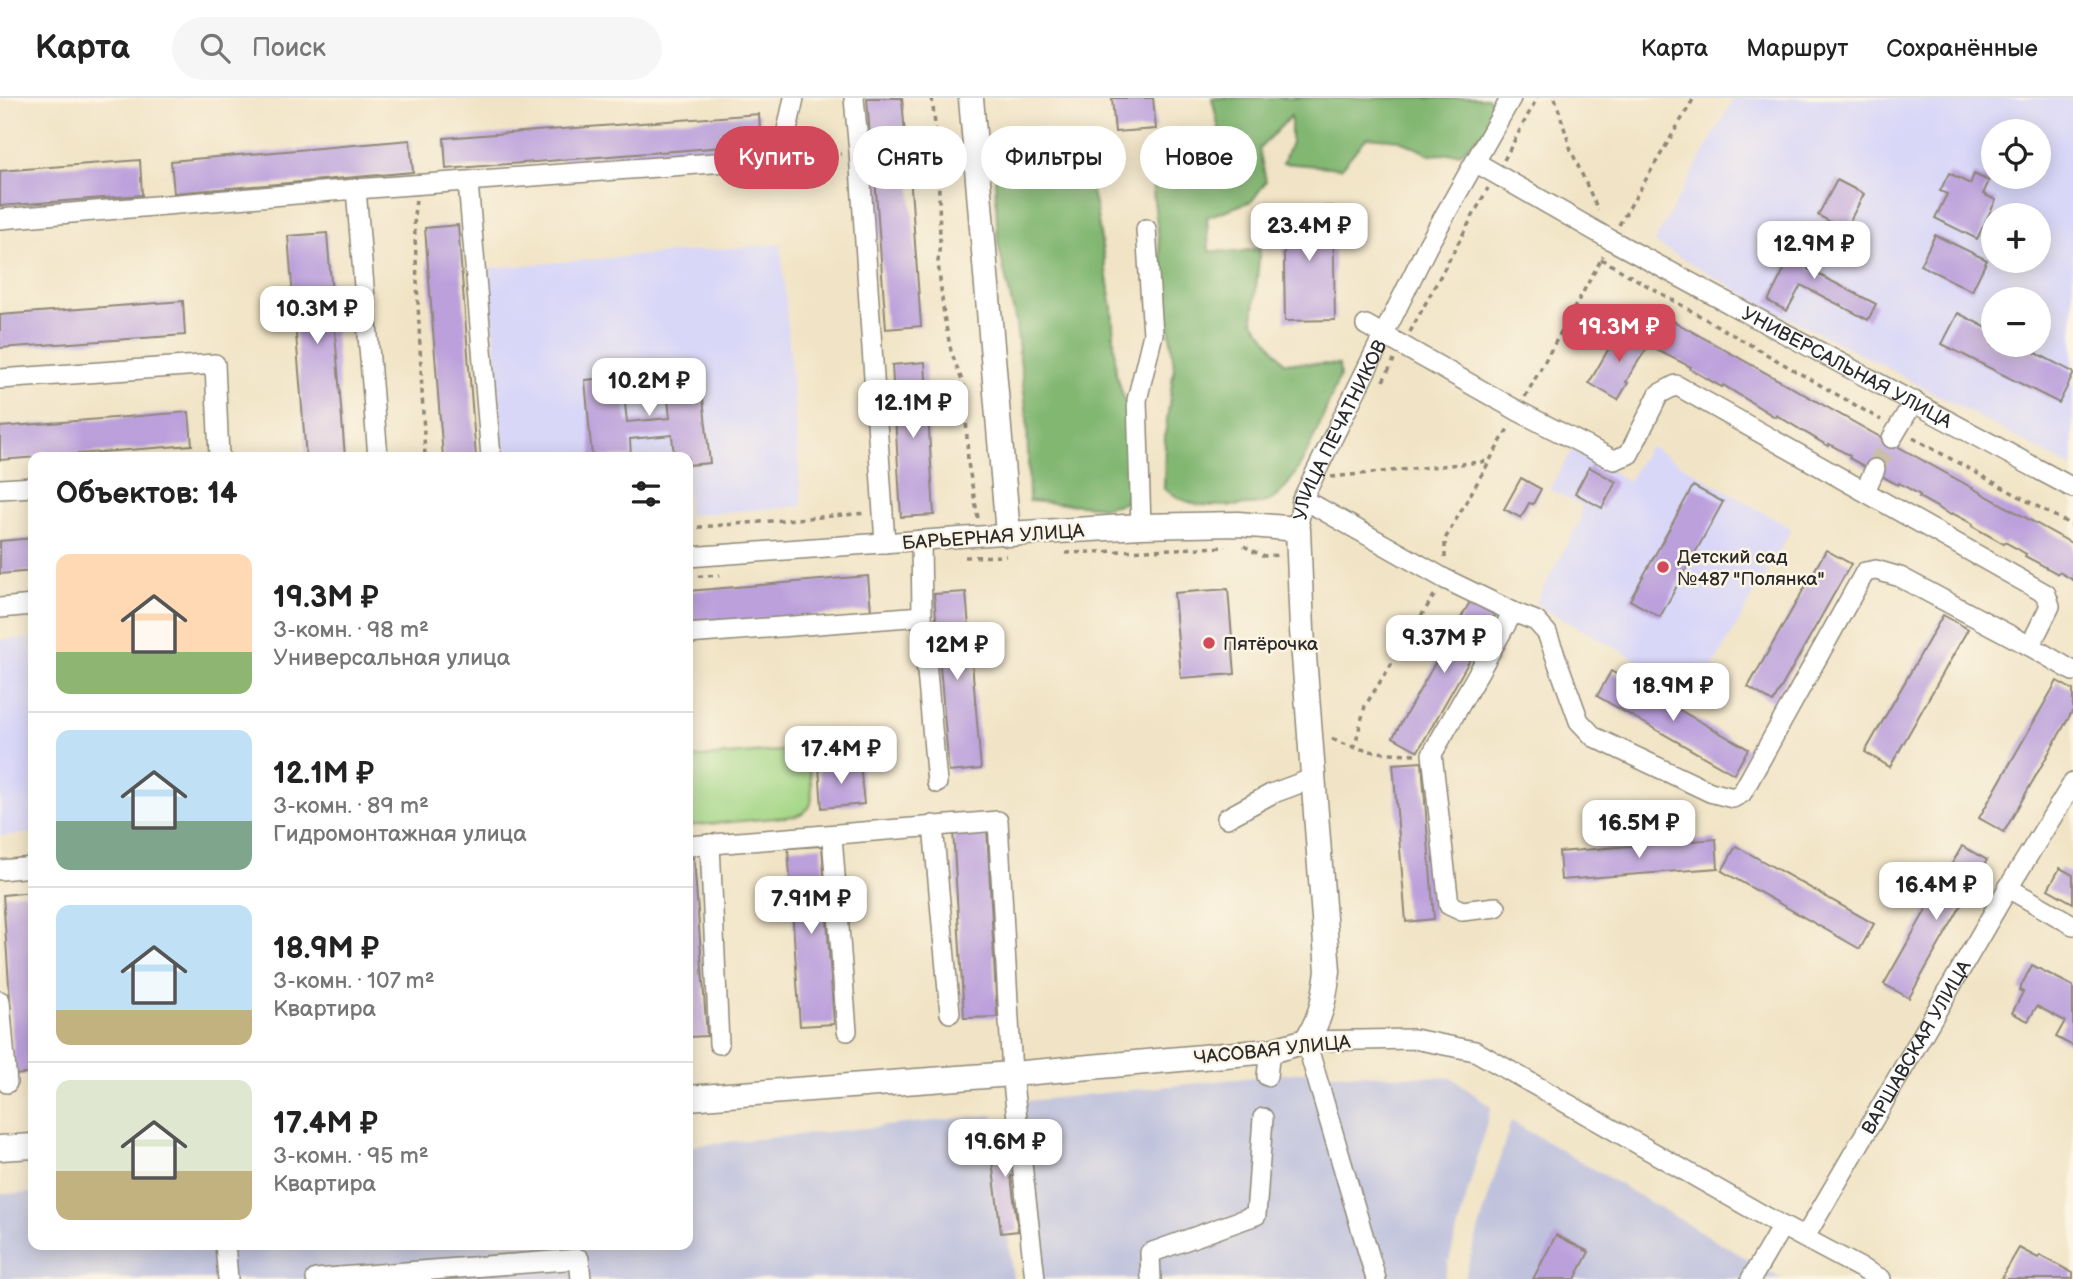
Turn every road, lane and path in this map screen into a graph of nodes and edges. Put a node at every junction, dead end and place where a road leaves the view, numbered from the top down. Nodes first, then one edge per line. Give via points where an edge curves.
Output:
1 (794, 98) edge
2 (854, 98) edge
3 (932, 98) edge
4 (971, 98) edge
5 (1511, 98) edge
6 (1537, 98) edge
7 (1555, 98) edge
8 (1694, 98) edge
9 (1475, 162) junction
10 (1496, 175) junction
11 (468, 181) junction
12 (356, 189) junction
13 (414, 215) dead end
14 (0, 219) edge
15 (1146, 229) dead end
16 (1611, 240) junction
17 (1601, 259) junction
18 (1375, 329) junction
19 (1403, 344) junction
20 (0, 379) edge
21 (1383, 380) dead end
22 (1914, 401) junction
23 (1518, 411) junction
24 (1895, 434) junction
25 (219, 452) edge
26 (378, 452) edge
27 (425, 452) edge
28 (491, 452) edge
29 (1489, 461) junction
30 (1338, 465) dead end
31 (1875, 469) tunnel mouth
32 (1331, 477) junction
33 (28, 487) edge
34 (2073, 488) edge
35 (0, 489) edge
36 (1865, 491) junction
37 (1311, 504) junction
38 (883, 512) junction
39 (1141, 526) junction
40 (2073, 526) edge
41 (693, 528) edge
42 (981, 536) junction
43 (921, 540) junction
44 (1298, 541) junction
45 (885, 543) junction
46 (1012, 545) junction
47 (1056, 554) dead end
48 (693, 557) edge
49 (962, 557) dead end
50 (729, 574) dead end
51 (693, 577) edge
52 (1445, 579) junction
53 (28, 605) edge
54 (0, 608) edge
55 (1513, 612) junction
56 (922, 617) junction
57 (693, 634) edge
58 (2030, 646) junction
59 (2073, 671) edge
60 (1322, 734) dead end
61 (1354, 749) junction
62 (1432, 754) junction
63 (1314, 778) junction
64 (937, 783) dead end
65 (2073, 783) edge
66 (1227, 818) dead end
67 (933, 825) junction
68 (832, 836) junction
69 (710, 844) junction
70 (693, 846) edge
71 (28, 867) edge
72 (0, 870) edge
73 (2008, 888) junction
74 (1496, 907) dead end
75 (2073, 925) edge
76 (0, 1001) edge
77 (950, 1013) dead end
78 (847, 1031) dead end
79 (1306, 1041) junction
80 (719, 1044) dead end
81 (1270, 1051) junction
82 (1012, 1074) junction
83 (1267, 1076) dead end
84 (7, 1083) dead end
85 (693, 1098) edge
86 (1263, 1118) dead end
87 (28, 1146) edge
88 (0, 1148) edge
89 (1782, 1226) junction
90 (1805, 1237) junction
91 (226, 1250) edge
92 (340, 1278) edge
93 (228, 1279) edge
94 (316, 1279) edge
95 (580, 1279) edge
96 (1035, 1279) edge
97 (1152, 1279) edge
98 (1376, 1279) edge
99 (1751, 1279) edge
100 (1881, 1279) edge

1 - 11 street via 781,158
2 - 38 street
3 - 42 path via 941,289 951,351 965,389 968,463
4 - 46 main road
5 - 9 street, УЛИЦА ПЕЧАТНИКОВ
6 - 10 path
7 - 16 path via 1571,149
8 - 16 path
9 - 10 street, УНИВЕРСАЛЬНАЯ УЛИЦА
9 - 18 street, УЛИЦА ПЕЧАТНИКОВ via 1420,241
10 - 16 street, УНИВЕРСАЛЬНАЯ УЛИЦА
10 - 19 path
11 - 12 street
11 - 28 street
12 - 14 street
12 - 26 street
13 - 27 path
15 - 39 street via 1153,334 1137,400
16 - 17 path
16 - 22 street, УНИВЕРСАЛЬНАЯ УЛИЦА
17 - 23 path
17 - 24 path
18 - 19 street
18 - 37 street, УЛИЦА ПЕЧАТНИКОВ
19 - 21 path
19 - 23 street
20 - 25 street via 215,364
22 - 24 street
22 - 34 street, УНИВЕРСАЛЬНАЯ УЛИЦА
23 - 29 path
23 - 36 street via 1614,460 1629,454 1659,394 1676,385
24 - 40 path
29 - 32 path
29 - 52 path via 1445,539
30 - 32 path
31 - 36 street
32 - 37 path
33 - 35 street
36 - 58 street via 2046,594 2050,607
37 - 44 street, УЛИЦА ПЕЧАТНИКОВ
37 - 52 street
38 - 41 path
38 - 45 street
39 - 44 main road, БАРЬЕРНАЯ УЛИЦА via 1238,524
39 - 46 main road, БАРЬЕРНАЯ УЛИЦА
42 - 43 street, БАРЬЕРНАЯ УЛИЦА
42 - 46 street, БАРЬЕРНАЯ УЛИЦА
43 - 45 street, БАРЬЕРНАЯ УЛИЦА
43 - 56 street
44 - 47 path via 1262,556 1245,546
44 - 63 main road, УЛИЦА ПЕЧАТНИКОВ
45 - 48 street, БАРЬЕРНАЯ УЛИЦА
46 - 49 path
50 - 51 path
52 - 55 street
52 - 61 path via 1365,706
53 - 54 street
55 - 58 street via 1536,621 1547,633 1579,721 1594,737 1710,792 1733,798 1742,793 1864,572 1876,570 1900,578
55 - 62 street
56 - 57 street
56 - 64 street
58 - 59 street
60 - 61 path
61 - 62 path
62 - 74 street via 1449,905 1462,911
63 - 66 street
63 - 79 main road, УЛИЦА ПЕЧАТНИКОВ via 1328,971 1318,1024
65 - 73 street, ВАРШАВСКАЯ УЛИЦА
67 - 68 street
67 - 77 street
67 - 82 street via 998,821
68 - 69 street
68 - 78 street
69 - 70 street
69 - 80 street
71 - 72 street
73 - 75 street
73 - 90 street, ВАРШАВСКАЯ УЛИЦА
76 - 84 street
79 - 81 main road, ЧАСОВАЯ УЛИЦА
79 - 89 street, ЧАСОВАЯ УЛИЦА via 1414,1039 1475,1051
79 - 98 street
81 - 82 main road, ЧАСОВАЯ УЛИЦА
81 - 83 street
82 - 85 main road, ЧАСОВАЯ УЛИЦА
82 - 96 street
86 - 97 street via 1255,1215 1150,1253
87 - 88 main road
89 - 90 street, ЧАСОВАЯ УЛИЦА
89 - 99 street
90 - 100 street, ЧАСОВАЯ УЛИЦА
91 - 93 street
92 - 94 street
92 - 95 street via 579,1259

